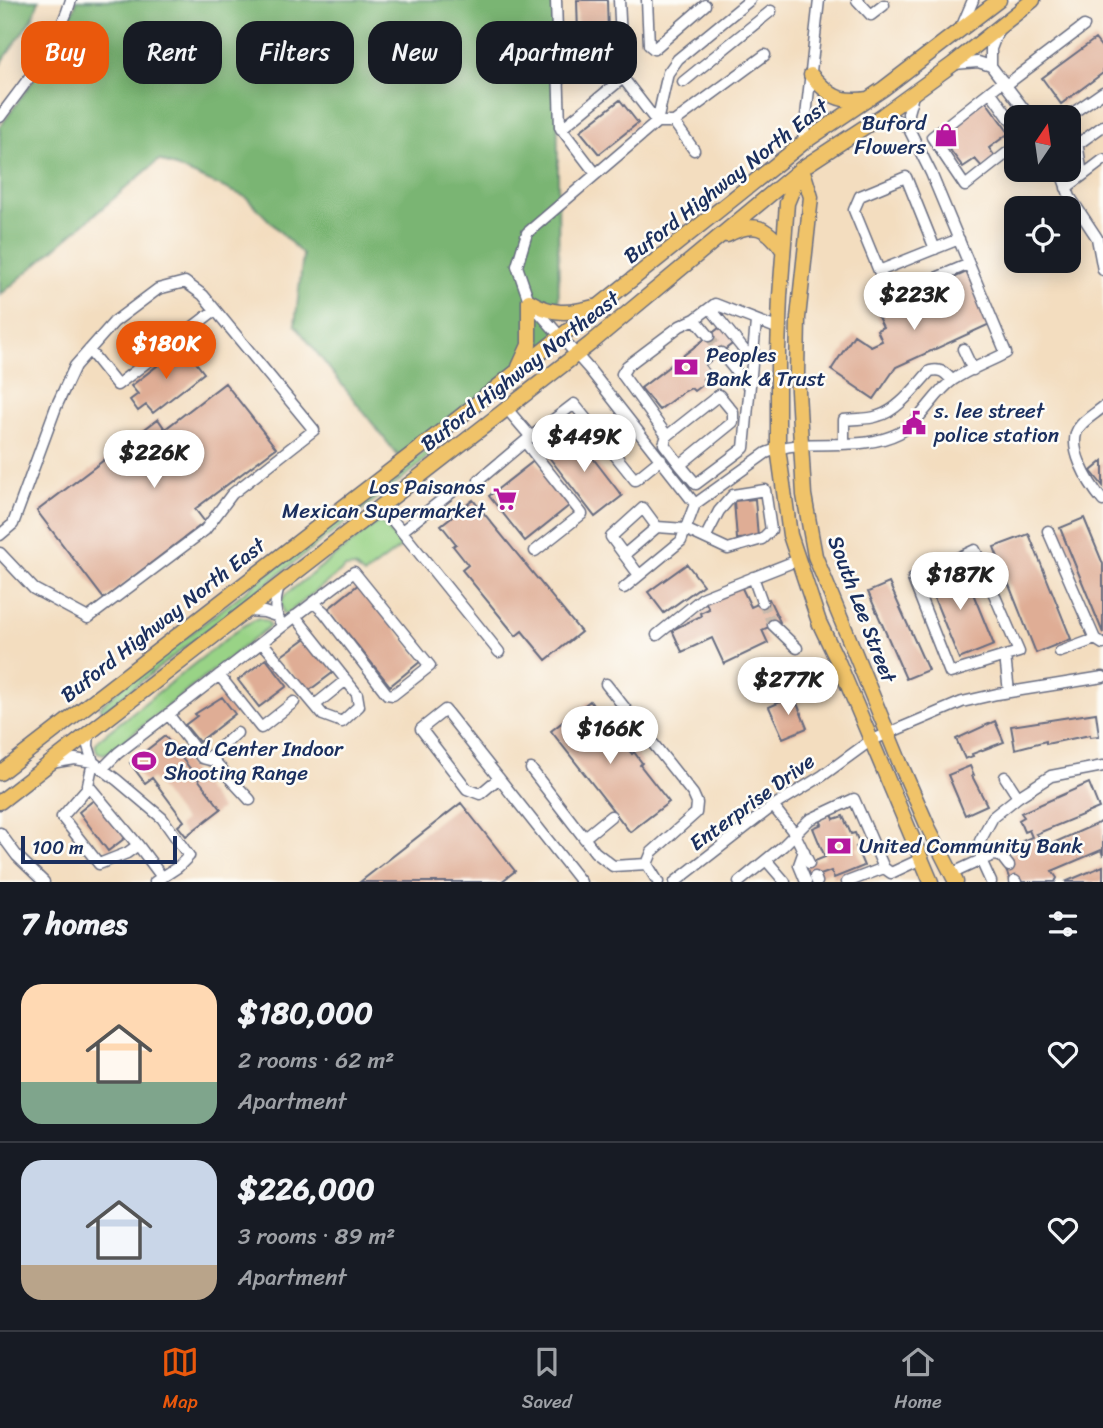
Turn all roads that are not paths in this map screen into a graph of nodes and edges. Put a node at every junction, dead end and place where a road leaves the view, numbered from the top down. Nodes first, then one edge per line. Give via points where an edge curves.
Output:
1 (71, 0) edge
2 (556, 0) edge
3 (619, 0) edge
4 (647, 0) edge
5 (729, 0) edge
6 (750, 0) edge
7 (819, 0) edge
8 (857, 0) edge
9 (973, 0) edge
10 (999, 0) edge
11 (1033, 0) edge
12 (885, 2) edge
13 (703, 3) edge
14 (738, 10) junction
15 (771, 11) dead end
16 (620, 21) edge
17 (721, 24) junction
18 (1084, 26) dead end
19 (999, 27) junction
20 (961, 29) junction
21 (765, 55) dead end
22 (953, 64) junction
23 (991, 66) junction
24 (811, 75) junction
25 (683, 82) dead end
26 (1005, 83) junction
27 (616, 84) edge
28 (628, 84) edge
29 (990, 91) junction
30 (914, 92) junction
31 (1103, 92) edge
32 (869, 99) junction
33 (1021, 105) edge
34 (1082, 107) edge
35 (1004, 111) edge
36 (883, 115) junction
37 (0, 117) edge
38 (657, 122) junction
39 (674, 122) junction
40 (1103, 126) edge
41 (561, 129) junction
42 (909, 129) junction
43 (1082, 141) edge
44 (803, 143) junction
45 (694, 150) dead end
46 (1004, 155) edge
47 (1103, 160) edge
48 (802, 168) junction
49 (596, 174) junction
50 (1082, 176) edge
51 (1064, 182) edge
52 (1074, 182) edge
53 (1066, 188) junction
54 (959, 239) junction
55 (708, 247) junction
56 (935, 249) junction
57 (783, 250) junction
58 (970, 264) junction
59 (1103, 270) edge
60 (879, 271) junction
61 (529, 301) junction
62 (599, 306) junction
63 (710, 308) junction
64 (215, 310) junction
65 (695, 319) junction
66 (756, 321) junction
67 (779, 329) junction
68 (560, 336) junction
69 (709, 336) tunnel mouth
70 (963, 349) dead end
71 (89, 350) junction
72 (721, 353) tunnel mouth
73 (576, 354) junction
74 (752, 360) junction
75 (518, 370) junction
76 (973, 370) junction
77 (952, 380) junction
78 (749, 387) junction
79 (1103, 407) edge
80 (507, 409) junction
81 (667, 436) junction
82 (528, 439) junction
83 (844, 444) junction
84 (801, 445) junction
85 (744, 448) junction
86 (779, 448) junction
87 (662, 459) junction
88 (755, 461) junction
89 (680, 465) junction
90 (479, 480) dead end
91 (696, 484) junction
92 (784, 486) junction
93 (765, 490) junction
94 (452, 492) dead end
95 (1103, 501) edge
96 (695, 504) junction
97 (382, 506) junction
98 (657, 527) junction
99 (685, 529) junction
100 (402, 531) junction
101 (1048, 531) dead end
102 (0, 535) edge
103 (705, 538) junction
104 (536, 551) dead end
105 (0, 553) edge
106 (624, 555) junction
107 (799, 560) junction
108 (639, 575) junction
109 (753, 577) junction
110 (279, 586) junction
111 (624, 588) dead end
112 (313, 602) junction
113 (762, 602) tunnel mouth
114 (247, 611) junction
115 (276, 616) junction
116 (295, 616) junction
117 (773, 625) tunnel mouth
118 (283, 626) junction
119 (657, 635) dead end
120 (1099, 641) edge
121 (262, 642) junction
122 (797, 648) dead end
123 (499, 652) dead end
124 (1060, 652) dead end
125 (1005, 656) junction
126 (219, 674) junction
127 (1103, 677) edge
128 (346, 680) junction
129 (606, 684) dead end
130 (1009, 692) junction
131 (294, 702) dead end
132 (315, 705) junction
133 (168, 714) junction
134 (89, 731) junction
135 (237, 733) dead end
136 (888, 734) junction
137 (870, 741) junction
138 (207, 759) junction
139 (51, 763) junction
140 (97, 765) junction
141 (1103, 766) edge
142 (531, 769) dead end
143 (0, 773) edge
144 (1005, 777) dead end
145 (499, 778) junction
146 (88, 785) junction
147 (1018, 797) junction
148 (250, 800) dead end
149 (0, 802) edge
150 (773, 806) junction
151 (611, 816) dead end
152 (0, 833) edge
153 (795, 834) junction
154 (584, 838) junction
155 (138, 845) junction
156 (804, 851) junction
157 (921, 859) junction
158 (766, 860) junction
159 (981, 860) junction
160 (809, 863) dead end
161 (647, 864) junction
162 (1009, 866) dead end
163 (886, 874) edge
164 (954, 877) edge
165 (158, 880) edge
166 (813, 880) edge
167 (44, 882) edge
168 (581, 882) edge
169 (658, 882) edge
170 (675, 882) edge
171 (739, 882) edge
172 (785, 882) edge
173 (847, 882) edge
174 (931, 882) edge
175 (992, 882) edge

1 - 37 street via 41,62
2 - 41 street
3 - 16 street
4 - 13 street via 649,45 654,50
5 - 14 street
6 - 14 street
7 - 24 street, South Lee Street
8 - 12 street via 871,15
9 - 20 street
10 - 20 main road
11 - 19 main road, Buford Highway Northeast
13 - 17 street
14 - 17 street
15 - 25 street
17 - 38 street via 668,73
18 - 26 street
19 - 22 main road, Buford Highway Northeast
19 - 23 street
20 - 32 main road, Buford Highway North East
21 - 39 street
22 - 23 street
22 - 30 main road, Buford Highway Northeast
23 - 26 street
24 - 32 main road via 838,99
24 - 44 street, South Lee Street
26 - 29 street
26 - 33 street
27 - 41 street
28 - 38 street
29 - 35 street
29 - 46 street via 932,137 965,186
30 - 36 main road, Buford Highway Northeast
30 - 42 street
31 - 34 street
32 - 44 main road, Buford Highway North East
36 - 42 street
36 - 48 main road, Buford Highway Northeast
38 - 39 street
38 - 49 street
39 - 45 street
40 - 43 street
41 - 49 street
42 - 54 street
44 - 48 main road, South Lee Street
44 - 62 main road, Buford Highway North East
47 - 50 street
48 - 55 main road, Buford Highway Northeast
48 - 57 main road, South Lee Street via 787,203
48 - 84 main road, South Lee Street via 811,197 798,318
49 - 61 street via 527,233 517,266
51 - 53 street
52 - 53 street
53 - 59 street via 1097,238
54 - 56 street
54 - 58 street
55 - 57 main road via 736,230 758,228 771,232
55 - 73 main road, Buford Highway Northeast
56 - 60 street
56 - 60 street via 906,177 860,196 854,210
57 - 67 main road, South Lee Street
58 - 60 street via 891,298
58 - 76 street via 1006,353
61 - 62 main road via 554,312
61 - 68 street
61 - 75 main road via 529,345
62 - 68 main road, Buford Highway North East
63 - 65 street
63 - 66 street via 722,305
63 - 74 street
64 - 71 street via 185,282 158,289 114,322
64 - 71 street via 117,385
64 - 105 street via 314,430 232,495 205,530 88,618 34,589
65 - 69 street
65 - 81 street via 622,374
66 - 67 street
66 - 74 street
67 - 86 main road, South Lee Street
68 - 73 street
68 - 75 main road, Buford Highway North East
70 - 76 street
71 - 102 street via 75,366 55,407 12,524
72 - 78 street
73 - 80 main road, Buford Highway Northeast
73 - 87 street
74 - 78 street
75 - 143 main road, Buford Highway North East
76 - 77 street
77 - 83 street via 901,432 872,443
77 - 83 street via 937,369 882,416 844,420
78 - 85 street
79 - 95 street via 1080,426 1076,438 1087,481
80 - 82 street
80 - 97 main road, Buford Highway Northeast
81 - 89 street via 664,444
81 - 89 street via 719,395 733,412 733,422
82 - 87 street via 574,404 635,480
82 - 90 street
82 - 104 street via 582,514
83 - 84 street
84 - 86 street
84 - 136 main road, South Lee Street via 815,556
85 - 88 street
85 - 91 street
86 - 88 street
86 - 92 main road, South Lee Street
87 - 96 street
88 - 96 street
89 - 91 street
91 - 96 street
92 - 93 street
92 - 107 main road, South Lee Street via 790,535
93 - 103 street via 733,495
93 - 103 street via 771,530 762,539 728,549
94 - 100 street
96 - 99 street
97 - 100 street
97 - 110 main road, Buford Highway Northeast
98 - 99 street
98 - 106 street
98 - 106 street via 643,509 611,537
99 - 103 street
99 - 108 street via 681,541
100 - 123 street
101 - 120 street
106 - 108 street
107 - 109 street
107 - 137 main road, South Lee Street via 819,622
108 - 111 street
109 - 113 street
109 - 119 street via 704,597
110 - 114 main road, Buford Highway Northeast
110 - 115 street
112 - 112 street via 354,572 430,666 393,695 387,694
112 - 116 street
114 - 115 street
114 - 134 main road, Buford Highway Northeast
115 - 118 street
116 - 118 street
116 - 128 street
117 - 122 street
118 - 121 street
120 - 124 street
121 - 126 street
121 - 132 street
125 - 125 street via 950,673 913,579 975,550 1019,652
125 - 130 street
126 - 131 street via 261,728
126 - 133 street
127 - 130 street, Enterprise Drive
128 - 132 street
128 - 132 street via 357,694 359,706 342,722 323,715
129 - 161 street via 697,803 696,813 652,852
130 - 136 street, Enterprise Drive via 962,702
133 - 138 street
133 - 140 street
134 - 139 main road, Buford Highway Northeast
134 - 140 street via 88,746
135 - 138 street
136 - 137 street, Enterprise Drive
136 - 164 main road, South Lee Street
137 - 150 street, Enterprise Drive
137 - 157 main road, South Lee Street
138 - 148 street
139 - 140 street via 75,759
139 - 149 main road, Buford Highway Northeast
140 - 146 street
140 - 165 street via 162,818 189,856
141 - 147 street via 1051,776
142 - 154 street
144 - 147 street
145 - 145 street via 445,710 421,729 467,789 480,794
145 - 168 street
146 - 155 street
146 - 155 street via 62,817 99,864
147 - 159 street via 993,817 979,841
150 - 153 street
150 - 170 street, Enterprise Drive
151 - 154 street
152 - 167 street
153 - 156 street
153 - 158 street
153 - 163 street via 808,820 854,799
154 - 161 street via 612,866
155 - 165 street
156 - 160 street
156 - 166 street via 799,865
157 - 163 street
157 - 174 main road, South Lee Street
158 - 171 street
158 - 172 street
159 - 162 street via 995,855
159 - 164 street
159 - 175 street
161 - 169 street
163 - 173 street

